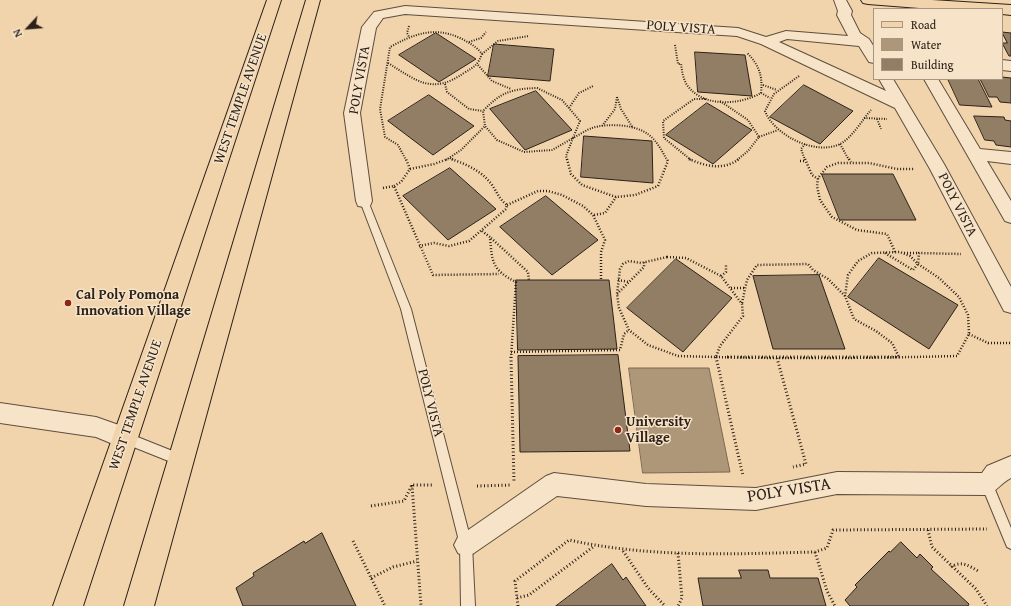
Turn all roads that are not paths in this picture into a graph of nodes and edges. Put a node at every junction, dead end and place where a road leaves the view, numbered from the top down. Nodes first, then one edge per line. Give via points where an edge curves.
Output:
1 (274, 0) edge
2 (313, 0) edge
3 (868, 0) edge
4 (843, 5) edge
5 (982, 8) edge
6 (766, 41) junction
7 (864, 42) junction
8 (873, 57) edge
9 (887, 80) edge
10 (932, 80) edge
11 (902, 105) junction
12 (974, 154) junction
13 (1011, 158) edge
14 (363, 197) joint
15 (1011, 216) edge
16 (1011, 305) edge
17 (0, 413) edge
18 (125, 438) junction
19 (182, 461) junction
20 (1011, 467) edge
21 (987, 484) junction
22 (1011, 543) edge
23 (466, 545) junction
24 (68, 606) edge
25 (139, 606) edge
26 (468, 606) edge

1 - 18 main road, WEST TEMPLE AVENUE
2 - 19 main road
3 - 5 main road
4 - 7 street via 844,15 854,35
6 - 7 street via 786,35
6 - 11 street, POLY VISTA
6 - 14 street, POLY VISTA via 738,32 405,10 379,15 369,27 352,113
7 - 8 street
9 - 11 street, POLY VISTA
10 - 12 street
11 - 16 street, POLY VISTA
12 - 13 street
12 - 15 street
14 - 23 lane, POLY VISTA via 406,309
17 - 18 street via 96,426
18 - 19 lane
18 - 24 main road, WEST TEMPLE AVENUE
19 - 25 main road
20 - 21 street via 995,474
21 - 22 lane
21 - 23 street, POLY VISTA via 837,483 756,500 646,495 554,484
23 - 26 lane, POLY VISTA

